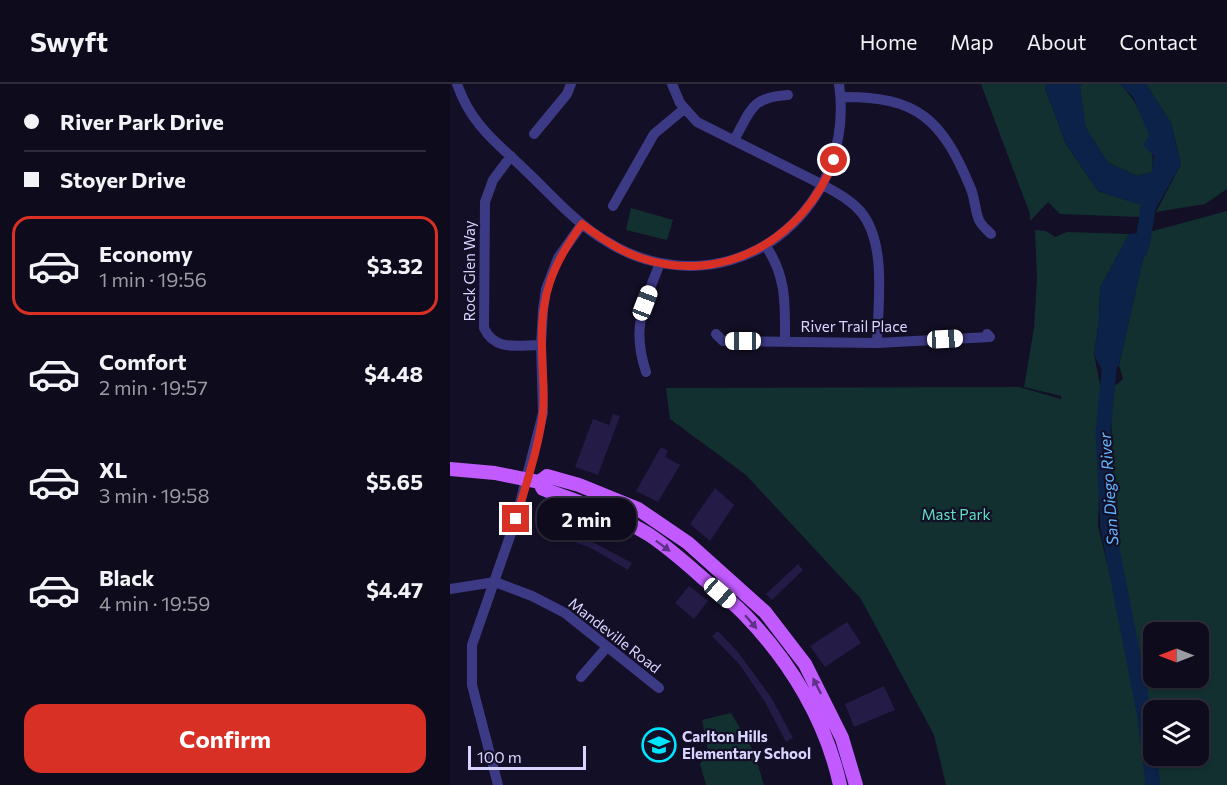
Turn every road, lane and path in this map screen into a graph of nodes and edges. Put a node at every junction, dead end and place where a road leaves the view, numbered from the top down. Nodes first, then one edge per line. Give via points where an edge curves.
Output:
1 (457, 84) edge
2 (572, 84) edge
3 (672, 84) edge
4 (839, 84) edge
5 (788, 95) dead end
6 (841, 97) junction
7 (684, 109) junction
8 (534, 134) dead end
9 (734, 140) junction
10 (511, 156) junction
11 (824, 185) junction
12 (613, 206) dead end
13 (582, 224) junction
14 (991, 234) dead end
15 (765, 245) junction
16 (660, 263) junction
17 (716, 334) dead end
18 (987, 334) dead end
19 (785, 341) junction
20 (878, 343) junction
21 (542, 345) junction
22 (646, 372) dead end
23 (450, 470) edge
24 (533, 480) junction
25 (495, 582) junction
26 (450, 589) edge
27 (607, 647) junction
28 (581, 677) dead end
29 (659, 688) dead end
30 (498, 785) edge
31 (840, 785) edge
32 (856, 785) edge

1 - 10 street via 480,126
2 - 8 street
3 - 7 street
4 - 6 street
5 - 9 street via 759,100
6 - 11 street via 838,147
6 - 14 street via 891,101 929,119 951,147 972,191 979,221
7 - 9 street via 704,126
7 - 12 street via 654,134
9 - 11 street
10 - 13 street
10 - 21 street, Rock Glen Way via 493,180 485,202 484,328 497,345
11 - 15 street via 794,223
11 - 20 street via 855,206 875,239
13 - 16 street via 605,241
13 - 21 street via 563,249 549,279
15 - 16 street via 717,262
15 - 19 street via 785,293
16 - 22 street via 639,322 639,351
17 - 19 street, River Trail Place via 723,341
18 - 20 street, River Trail Place via 990,337
19 - 20 street, River Trail Place
21 - 24 street via 543,413
23 - 24 main road
24 - 25 street
24 -> 31 main road via 543,489 600,508 648,535 745,615 773,647 813,706 833,754
32 -> 24 main road via 842,738 806,664 765,612 688,543 638,509 547,476
25 - 26 street, Mandeville Road
25 - 27 street, Mandeville Road via 565,613
25 - 30 street via 474,636 471,669
27 - 28 street
27 - 29 street, Mandeville Road

